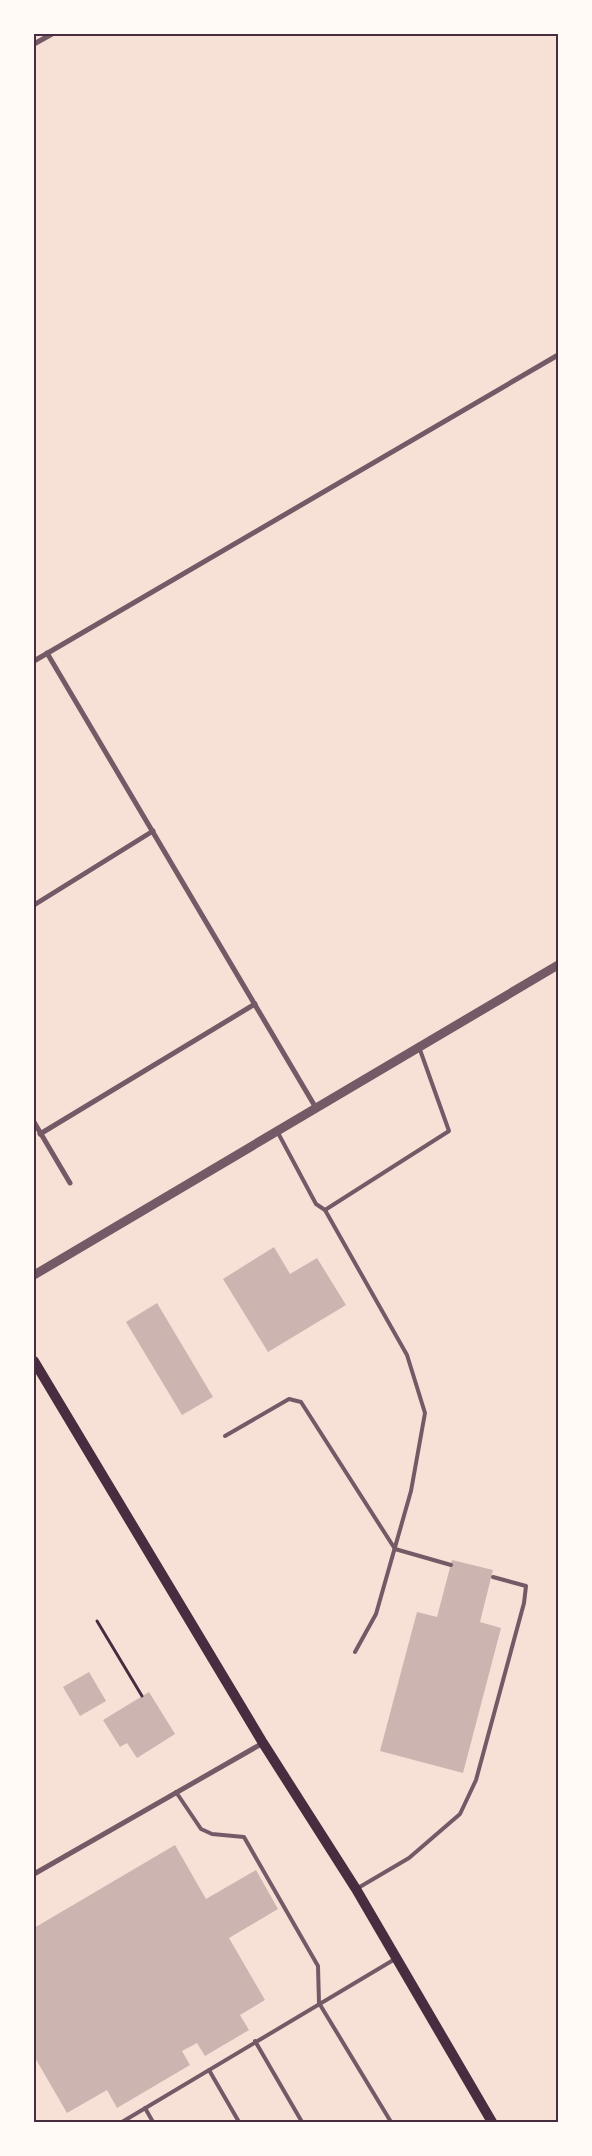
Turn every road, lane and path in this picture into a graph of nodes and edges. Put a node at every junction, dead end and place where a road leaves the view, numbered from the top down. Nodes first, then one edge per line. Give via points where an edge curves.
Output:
1 (52, 34) edge
2 (34, 44) edge
3 (558, 355) edge
4 (47, 653) junction
5 (34, 661) edge
6 (153, 831) junction
7 (34, 905) edge
8 (558, 965) edge
9 (255, 1004) junction
10 (419, 1047) junction
11 (316, 1108) junction
12 (34, 1122) edge
13 (277, 1131) junction
14 (40, 1134) junction
15 (70, 1183) dead end
16 (325, 1210) junction
17 (34, 1275) edge
18 (34, 1361) edge
19 (225, 1436) dead end
20 (395, 1549) junction
21 (451, 1565) dead end
22 (493, 1577) dead end
23 (98, 1621) dead end
24 (355, 1652) dead end
25 (142, 1696) dead end
26 (263, 1743) junction
27 (176, 1792) junction
28 (34, 1874) edge
29 (356, 1889) junction
30 (396, 1959) junction
31 (319, 2003) junction
32 (256, 2042) junction
33 (209, 2070) junction
34 (145, 2108) junction
35 (122, 2122) edge
36 (153, 2122) edge
37 (239, 2122) edge
38 (302, 2122) edge
39 (391, 2122) edge
40 (492, 2122) edge

1 - 2 street
3 - 4 street
4 - 5 street
4 - 6 street
6 - 7 street
6 - 9 street
8 - 10 street
9 - 11 street
9 - 14 street
10 - 11 street
10 - 16 lane via 449,1131
11 - 13 street
12 - 14 street
13 - 16 lane via 316,1204
13 - 17 street
14 - 15 street
16 - 20 lane via 407,1355 425,1413 411,1491
18 - 26 main road
19 - 20 lane via 290,1398 301,1402
20 - 21 lane
20 - 24 lane via 376,1614
22 - 29 lane via 526,1586 524,1604 476,1780 460,1814 409,1858
23 - 25 path
26 - 27 street
26 - 29 main road
27 - 28 street
27 - 31 lane via 201,1829 212,1834 244,1837 318,1966
29 - 30 main road
30 - 31 lane
30 - 40 main road
31 - 32 lane
31 - 39 lane
32 - 33 lane
32 - 38 lane
33 - 34 lane
33 - 37 lane
34 - 35 lane
34 - 36 lane

